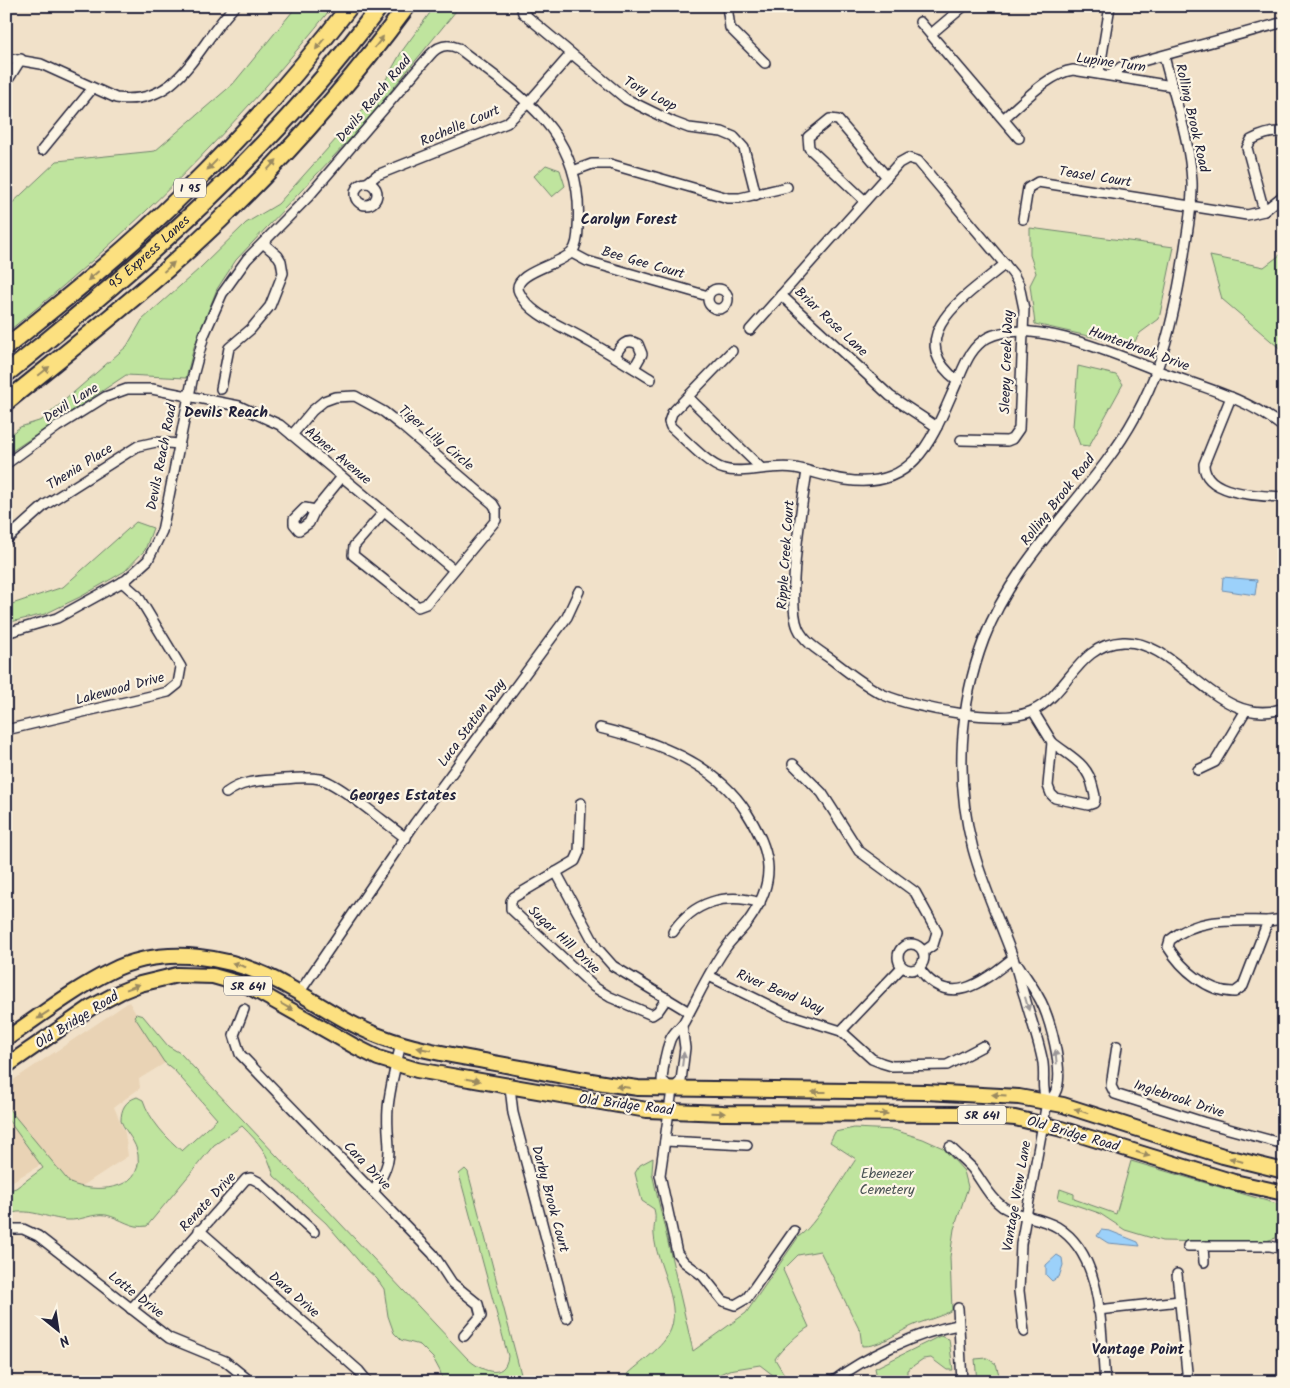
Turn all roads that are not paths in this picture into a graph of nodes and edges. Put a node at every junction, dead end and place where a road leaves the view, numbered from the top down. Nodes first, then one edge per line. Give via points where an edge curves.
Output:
1 (235, 6) edge
2 (350, 6) edge
3 (380, 6) edge
4 (407, 6) edge
5 (521, 6) edge
6 (727, 6) edge
7 (964, 6) edge
8 (1110, 6) edge
9 (920, 22) dead end
10 (1284, 22) edge
11 (931, 34) junction
12 (571, 54) junction
13 (1164, 56) junction
14 (6, 58) edge
15 (21, 59) junction
16 (765, 63) dead end
17 (1099, 74) junction
18 (1111, 75) junction
19 (6, 83) edge
20 (1172, 86) junction
21 (92, 89) junction
22 (530, 102) junction
23 (1004, 118) junction
24 (1284, 133) edge
25 (1019, 138) dead end
26 (42, 150) dead end
27 (573, 171) junction
28 (930, 174) joint
29 (888, 177) junction
30 (367, 184) dead end
31 (788, 188) dead end
32 (756, 195) junction
33 (1284, 195) edge
34 (865, 202) junction
35 (1191, 206) junction
36 (1264, 211) junction
37 (1023, 219) dead end
38 (263, 243) junction
39 (572, 253) junction
40 (1005, 264) junction
41 (782, 295) junction
42 (708, 296) dead end
43 (750, 330) dead end
44 (1023, 332) junction
45 (6, 347) edge
46 (732, 351) dead end
47 (615, 356) junction
48 (634, 368) junction
49 (1158, 370) junction
50 (6, 374) edge
51 (651, 379) dead end
52 (958, 381) junction
53 (221, 389) dead end
54 (188, 396) junction
55 (688, 397) junction
56 (1231, 397) junction
57 (6, 402) edge
58 (937, 427) junction
59 (1284, 428) edge
60 (292, 435) junction
61 (961, 440) dead end
62 (179, 444) junction
63 (6, 464) edge
64 (761, 468) junction
65 (807, 470) junction
66 (342, 477) junction
67 (1284, 497) edge
68 (314, 510) dead end
69 (384, 512) junction
70 (6, 540) edge
71 (454, 570) junction
72 (122, 582) junction
73 (579, 591) dead end
74 (6, 633) edge
75 (1284, 708) edge
76 (1246, 710) junction
77 (1033, 711) junction
78 (965, 713) junction
79 (600, 728) dead end
80 (6, 730) edge
81 (1052, 742) junction
82 (793, 764) dead end
83 (1198, 770) dead end
84 (226, 792) dead end
85 (581, 803) dead end
86 (406, 838) junction
87 (556, 872) junction
88 (760, 903) junction
89 (1284, 919) edge
90 (1268, 920) junction
91 (673, 932) dead end
92 (923, 952) junction
93 (1013, 958) junction
94 (902, 967) junction
95 (919, 968) junction
96 (709, 976) junction
97 (79, 990) junction
98 (299, 993) junction
99 (667, 998) junction
100 (90, 1008) junction
101 (244, 1009) dead end
102 (689, 1012) junction
103 (682, 1025) junction
104 (841, 1031) junction
105 (6, 1039) edge
106 (401, 1044) junction
107 (983, 1046) dead end
108 (1116, 1046) dead end
109 (396, 1064) junction
110 (6, 1066) edge
111 (510, 1087) junction
112 (672, 1090) junction
113 (1047, 1102) junction
114 (669, 1111) junction
115 (1043, 1124) junction
116 (666, 1141) junction
117 (1284, 1144) edge
118 (747, 1145) dead end
119 (950, 1146) dead end
120 (1284, 1171) edge
121 (373, 1192) junction
122 (1284, 1193) edge
123 (1028, 1215) junction
124 (6, 1229) edge
125 (200, 1230) junction
126 (314, 1232) dead end
127 (794, 1232) dead end
128 (1188, 1246) dead end
129 (1203, 1246) junction
130 (1284, 1248) edge
131 (1204, 1262) dead end
132 (1177, 1274) dead end
133 (1180, 1301) junction
134 (958, 1308) dead end
135 (131, 1309) junction
136 (1098, 1310) junction
137 (567, 1318) dead end
138 (958, 1325) junction
139 (1024, 1332) dead end
140 (464, 1336) dead end
141 (251, 1382) edge
142 (368, 1382) edge
143 (832, 1382) edge
144 (962, 1382) edge
145 (1104, 1382) edge
146 (1188, 1382) edge

1 - 21 street via 176,81 159,93 127,100
2 -> 45 highway, I 95 via 256,120 184,194 73,293
3 - 50 highway, 95 Express Lanes via 289,116 202,206 110,290
57 -> 4 highway via 147,286 214,225 312,123
5 - 12 street, Tory Loop via 523,13
6 - 16 street via 730,28
7 - 11 street
8 - 17 street
9 - 11 street
10 - 13 street
11 - 23 street
12 - 22 street, Rochelle Court
12 - 32 street, Tory Loop via 608,86 645,109 689,128 734,136 744,148
13 - 18 street via 1121,67
13 - 20 street, Rolling Brook Road
14 - 15 street
15 - 19 street
15 - 21 street via 41,64
17 - 18 street, Lupine Turn
17 - 23 street, Lupine Turn via 1073,70 1058,73
18 - 20 street, Lupine Turn
20 - 35 street, Rolling Brook Road via 1190,159
21 - 26 street
22 - 27 street via 559,140
22 - 30 street, Rochelle Court via 503,126 377,175
22 - 38 street, Devils Reach Road via 458,48 443,45 430,55 359,140
23 - 25 street
24 - 36 street via 1255,138 1248,144
27 - 32 street via 592,164 610,164 713,196
27 - 39 street via 578,197 578,226
28 - 29 street, Briar Rose Lane via 918,161 908,158 899,163
28 - 40 street, Sleepy Creek Way
29 - 34 street, Briar Rose Lane
29 - 34 street via 838,120 830,119 808,138 809,148
31 - 32 street
33 - 36 street
34 - 41 street, Briar Rose Lane
35 - 36 street, Teasel Court via 1248,215
35 - 37 street, Teasel Court via 1038,182 1028,188
35 - 49 street, Rolling Brook Road via 1176,305
38 - 53 street via 278,256 283,272 270,306 229,348
38 - 54 street, Devils Reach Road via 234,275 212,314
39 - 42 street, Bee Gee Court via 587,261
39 - 47 street via 522,278 518,292 538,313
40 - 44 street, Sleepy Creek Way via 1019,285
40 - 52 street via 947,313 938,327 936,353 945,370
41 - 43 street
41 - 58 street, Briar Rose Lane via 890,396
44 - 49 street, Hunterbrook Drive via 1074,340
44 - 52 street, Hunterbrook Drive via 997,334 978,344
44 - 61 street, Sleepy Creek Way via 1019,429 1016,435 1004,441
46 - 55 street
47 - 48 street
47 - 48 street via 623,343 631,341 638,344 642,354
48 - 51 street
49 - 56 street, Hunterbrook Drive
49 - 78 street, Rolling Brook Road via 1143,404 1106,462 1025,563 1007,591 984,639
52 - 58 street
54 - 60 street, Abner Avenue via 255,411
54 - 62 street, Devils Reach Road
54 - 63 street, Devil Lane via 140,388 115,392 57,427
55 - 64 street
55 - 64 street via 672,413 671,427 722,469
56 - 59 street, Hunterbrook Drive
56 - 67 street via 1204,464 1206,475 1227,490
58 - 65 street via 924,452 906,470 893,476 867,482 848,481
60 - 66 street, Abner Avenue
60 - 71 street, Tiger Lily Circle via 316,407 345,395 370,404 403,427 496,509 496,520
62 - 70 street, Thenia Place via 156,442 138,446 44,505
62 - 72 street, Devils Reach Road via 159,539 142,566
64 - 65 street
65 - 78 street, Ripple Creek Court via 794,605 799,629 816,649 884,695 920,706
66 - 68 street
66 - 69 street, Abner Avenue
69 - 71 street, Abner Avenue
69 - 71 street, Tiger Lily Circle via 354,546 356,559 418,607 426,604
72 - 74 street, Devils Reach Road via 57,618
72 - 80 street, Lakewood Drive via 138,596 181,667 178,684 168,692
73 - 86 street, Luca Station Way via 567,617
75 - 76 street via 1272,712
76 - 77 street via 1232,705 1154,650 1123,642 1091,653 1053,695
76 - 83 street via 1215,762
77 - 78 street, Ripple Creek Court via 1011,717
77 - 81 street
78 - 93 street, Rolling Brook Road via 962,770 968,827 984,885
79 - 88 street via 652,743 702,769 732,792 761,839 769,864 767,886
81 - 81 street via 1087,769 1094,790 1094,803 1088,805 1055,798 1051,794 1048,786
82 - 92 street via 822,793 859,851 907,884 923,903 938,932 932,946
84 - 86 street via 252,781 320,779
85 - 87 street, Sugar Hill Drive via 578,856
86 - 98 street, Luca Station Way
87 - 99 street via 604,958
87 - 99 street, Sugar Hill Drive via 514,897 511,910 579,975 610,997 652,1015
88 - 91 street via 738,898 712,902 689,913
88 - 96 street
89 - 90 street
90 - 90 street via 1243,986 1235,992 1213,986 1186,971 1168,947 1170,940 1180,931 1195,924
92 - 94 street via 915,944 904,946 898,956
92 - 95 street
93 - 95 street via 979,984 961,990 935,983
93 -> 113 street, Rolling Brook Road via 1043,1062 1042,1091
113 -> 93 street, Rolling Brook Road via 1055,1094 1058,1084 1054,1038 1039,997
94 - 95 street via 910,970
94 - 104 street
96 - 102 street
96 - 104 street, River Bend Way via 787,1014
98 -> 97 main road, Old Bridge Road / SR 641 via 269,976 234,963 184,956 153,957 130,963
97 - 100 main road
97 -> 105 main road, Old Bridge Road / SR 641
98 - 106 main road, Old Bridge Road / SR 641 via 369,1032
99 - 102 street
100 -> 109 main road, Old Bridge Road / SR 641 via 120,992 160,978 213,976 248,986 354,1046
100 - 110 main road, Old Bridge Road / SR 641
101 - 121 street, Cara Drive via 234,1035 240,1054
102 - 103 street
112 -> 103 street via 681,1081 685,1048
103 - 112 street via 670,1039 662,1080
104 - 107 street via 872,1059 892,1066 947,1065
106 - 109 street
112 -> 106 main road, Old Bridge Road / SR 641 via 605,1084
108 - 117 street, Inglebrook Drive via 1111,1086 1115,1094
109 -> 111 main road, Old Bridge Road / SR 641
109 - 121 street via 388,1110 390,1155
111 - 114 main road, Old Bridge Road / SR 641 via 606,1105
111 - 137 street, Darby Brook Court via 513,1113
113 -> 112 main road, Old Bridge Road / SR 641 via 1011,1096 936,1092
112 - 114 street
113 - 115 street, Rolling Brook Road
120 -> 113 main road, Old Bridge Road / SR 641
114 -> 115 main road, Old Bridge Road / SR 641 via 983,1115
114 - 116 street
115 -> 122 main road, Old Bridge Road / SR 641 via 1234,1182
115 - 123 street, Vantage View Lane
116 - 118 street
116 - 127 street via 660,1162 661,1186 677,1253 704,1276 723,1301 734,1305 747,1298
119 - 123 street via 1000,1204
121 - 140 street, Cara Drive via 438,1259 455,1286 478,1304 481,1316
123 - 136 street via 1064,1232 1084,1253 1092,1274
123 - 139 street, Vantage View Lane via 1019,1273
124 - 135 street, Lotte Drive via 23,1229 38,1236
125 - 126 street, Renate Drive via 241,1182 252,1178
125 - 135 street, Renate Drive
125 - 142 street, Dara Drive
128 - 129 street
129 - 130 street
129 - 131 street
132 - 133 street
133 - 136 street
133 - 146 street
134 - 138 street
135 - 141 street, Lotte Drive via 169,1338 217,1357
136 - 145 street
138 - 143 street via 918,1335 852,1368
138 - 144 street

